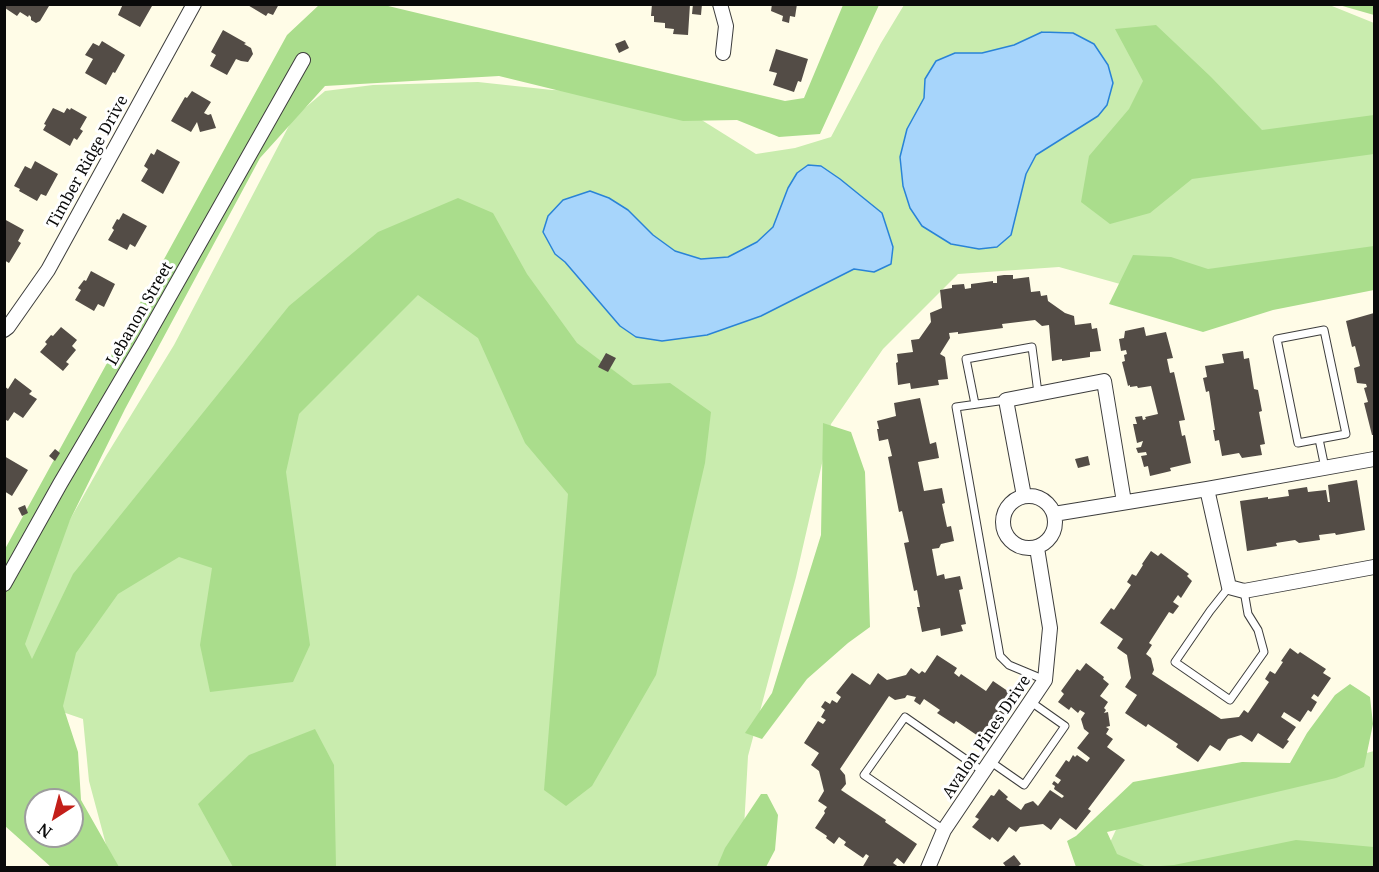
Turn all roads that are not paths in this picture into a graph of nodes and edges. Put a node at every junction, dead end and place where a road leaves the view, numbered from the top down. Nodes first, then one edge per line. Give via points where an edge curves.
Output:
1 (194, 4) edge
2 (720, 4) edge
3 (723, 53) dead end
4 (303, 60) dead end
5 (4, 330) edge
6 (1038, 393) junction
7 (1006, 400) junction
8 (975, 404) junction
9 (1319, 439) junction
10 (1374, 459) edge
11 (1325, 468) junction
12 (1207, 489) junction
13 (1024, 496) junction
14 (1124, 502) junction
15 (1054, 514) junction
16 (1037, 548) junction
17 (1374, 567) edge
18 (4, 584) edge
19 (1229, 587) junction
20 (1244, 591) junction
21 (1045, 680) junction
22 (1031, 702) junction
23 (988, 767) junction
24 (944, 830) junction
25 (928, 867) edge

1 - 5 street, Timber Ridge Drive via 48,270
2 - 3 street via 726,26
4 - 18 street, Lebanon Street
6 - 7 street
6 - 8 lane via 1032,346 966,359
6 - 14 street via 1104,381
7 - 8 lane
7 - 13 street
8 - 21 lane via 956,407 1000,656 1010,665
9 - 9 lane via 1346,434 1324,330 1277,339 1298,443
9 - 11 lane
10 - 11 street
11 - 12 street
12 - 14 street
12 - 19 street
13 - 15 street via 1046,502
13 - 16 street via 1009,504 1003,528 1012,543
14 - 15 street
15 - 16 street via 1054,531
16 - 21 street, Avalon Pines Drive via 1050,628
17 - 20 street
19 - 20 street
19 - 20 lane via 1175,662 1230,700 1264,651 1248,614
21 - 22 street, Avalon Pines Drive
22 - 23 street, Avalon Pines Drive
22 - 23 lane via 1065,726 1024,785
23 - 24 street, Avalon Pines Drive
23 - 24 lane via 905,717 864,775
24 - 25 street, Avalon Pines Drive

